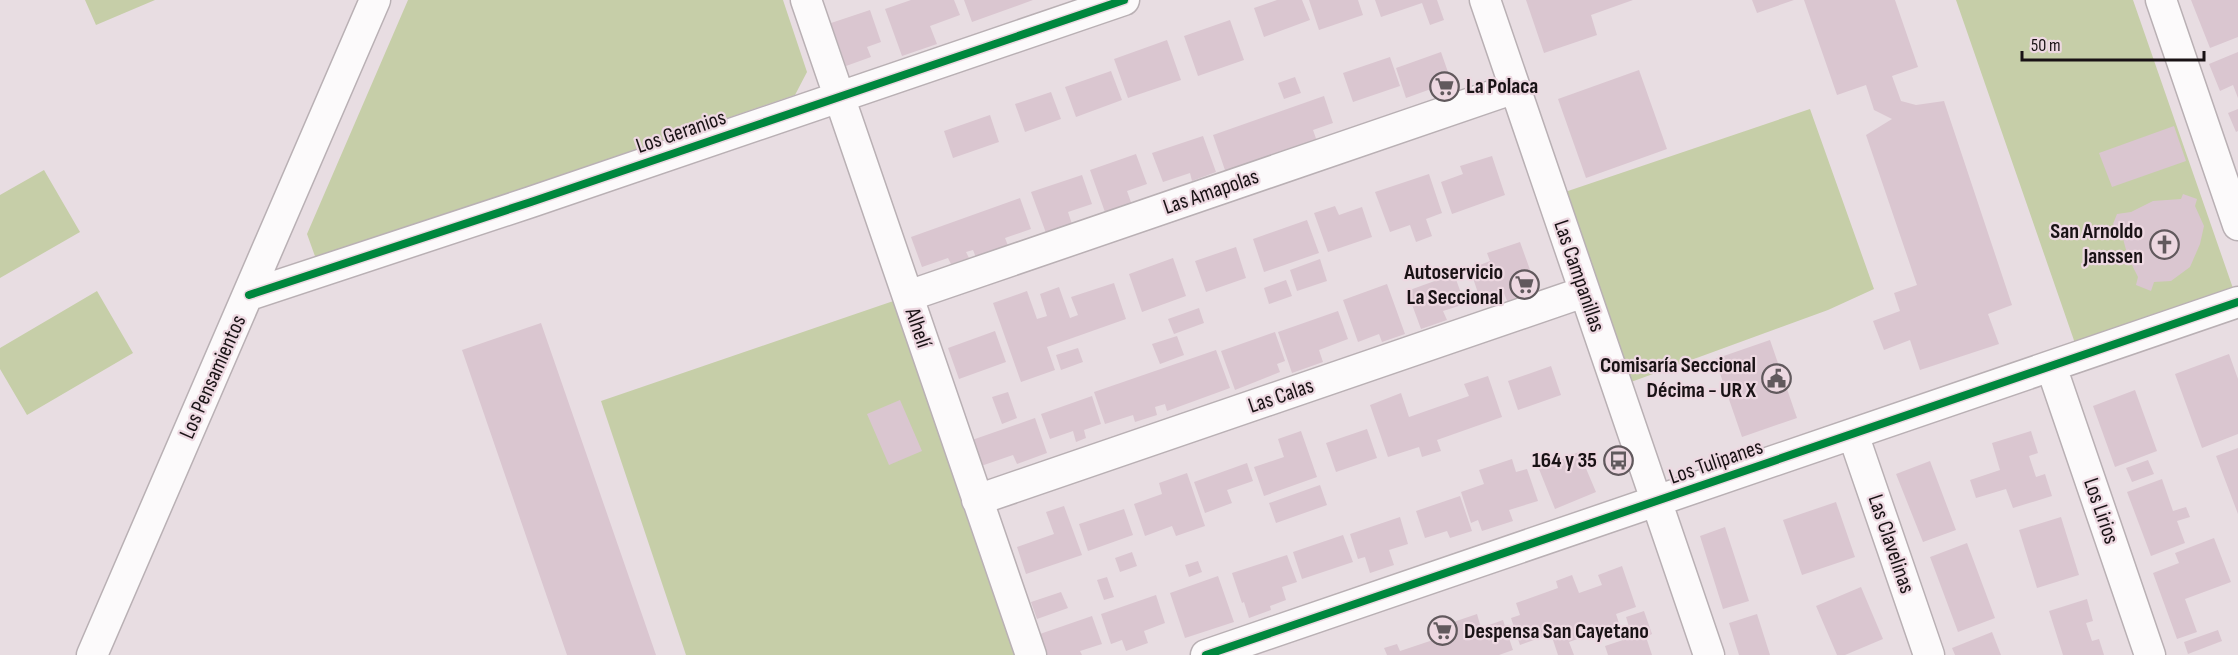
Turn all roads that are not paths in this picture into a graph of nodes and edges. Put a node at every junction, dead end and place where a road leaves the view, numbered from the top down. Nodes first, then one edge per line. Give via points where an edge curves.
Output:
1 (375, 0) edge
2 (806, 0) edge
3 (1124, 0) edge
4 (1485, 0) edge
5 (2161, 0) edge
6 (1515, 88) junction
7 (839, 97) junction
8 (2238, 225) edge
9 (1584, 292) junction
10 (249, 295) junction
11 (908, 296) junction
12 (2238, 302) edge
13 (2051, 366) junction
14 (1854, 434) junction
15 (978, 500) junction
16 (1656, 501) junction
17 (92, 655) edge
18 (1031, 655) edge
19 (1206, 655) edge
20 (1709, 655) edge
21 (1929, 655) edge
22 (2150, 655) edge

1 - 10 street, Los Pensamientos
2 - 7 street, Alhelí
3 - 7 street, Los Geranios
4 - 6 street, Las Campanillas
5 - 8 street
6 - 9 street, Las Campanillas
6 - 11 street, Las Amapolas
7 - 10 street, Los Geranios
7 - 11 street, Alhelí
9 - 15 street, Las Calas
9 - 16 street, Las Campanillas
10 - 17 street, Los Pensamientos
11 - 15 street, Alhelí
12 - 13 street, Los Tulipanes
13 - 14 street, Los Tulipanes
13 - 22 street, Los Lirios
14 - 16 street, Los Tulipanes
14 - 21 street, Las Clavelinas
15 - 18 street, Alhelí
16 - 19 street, Los Tulipanes
16 - 20 street, Las Campanillas

